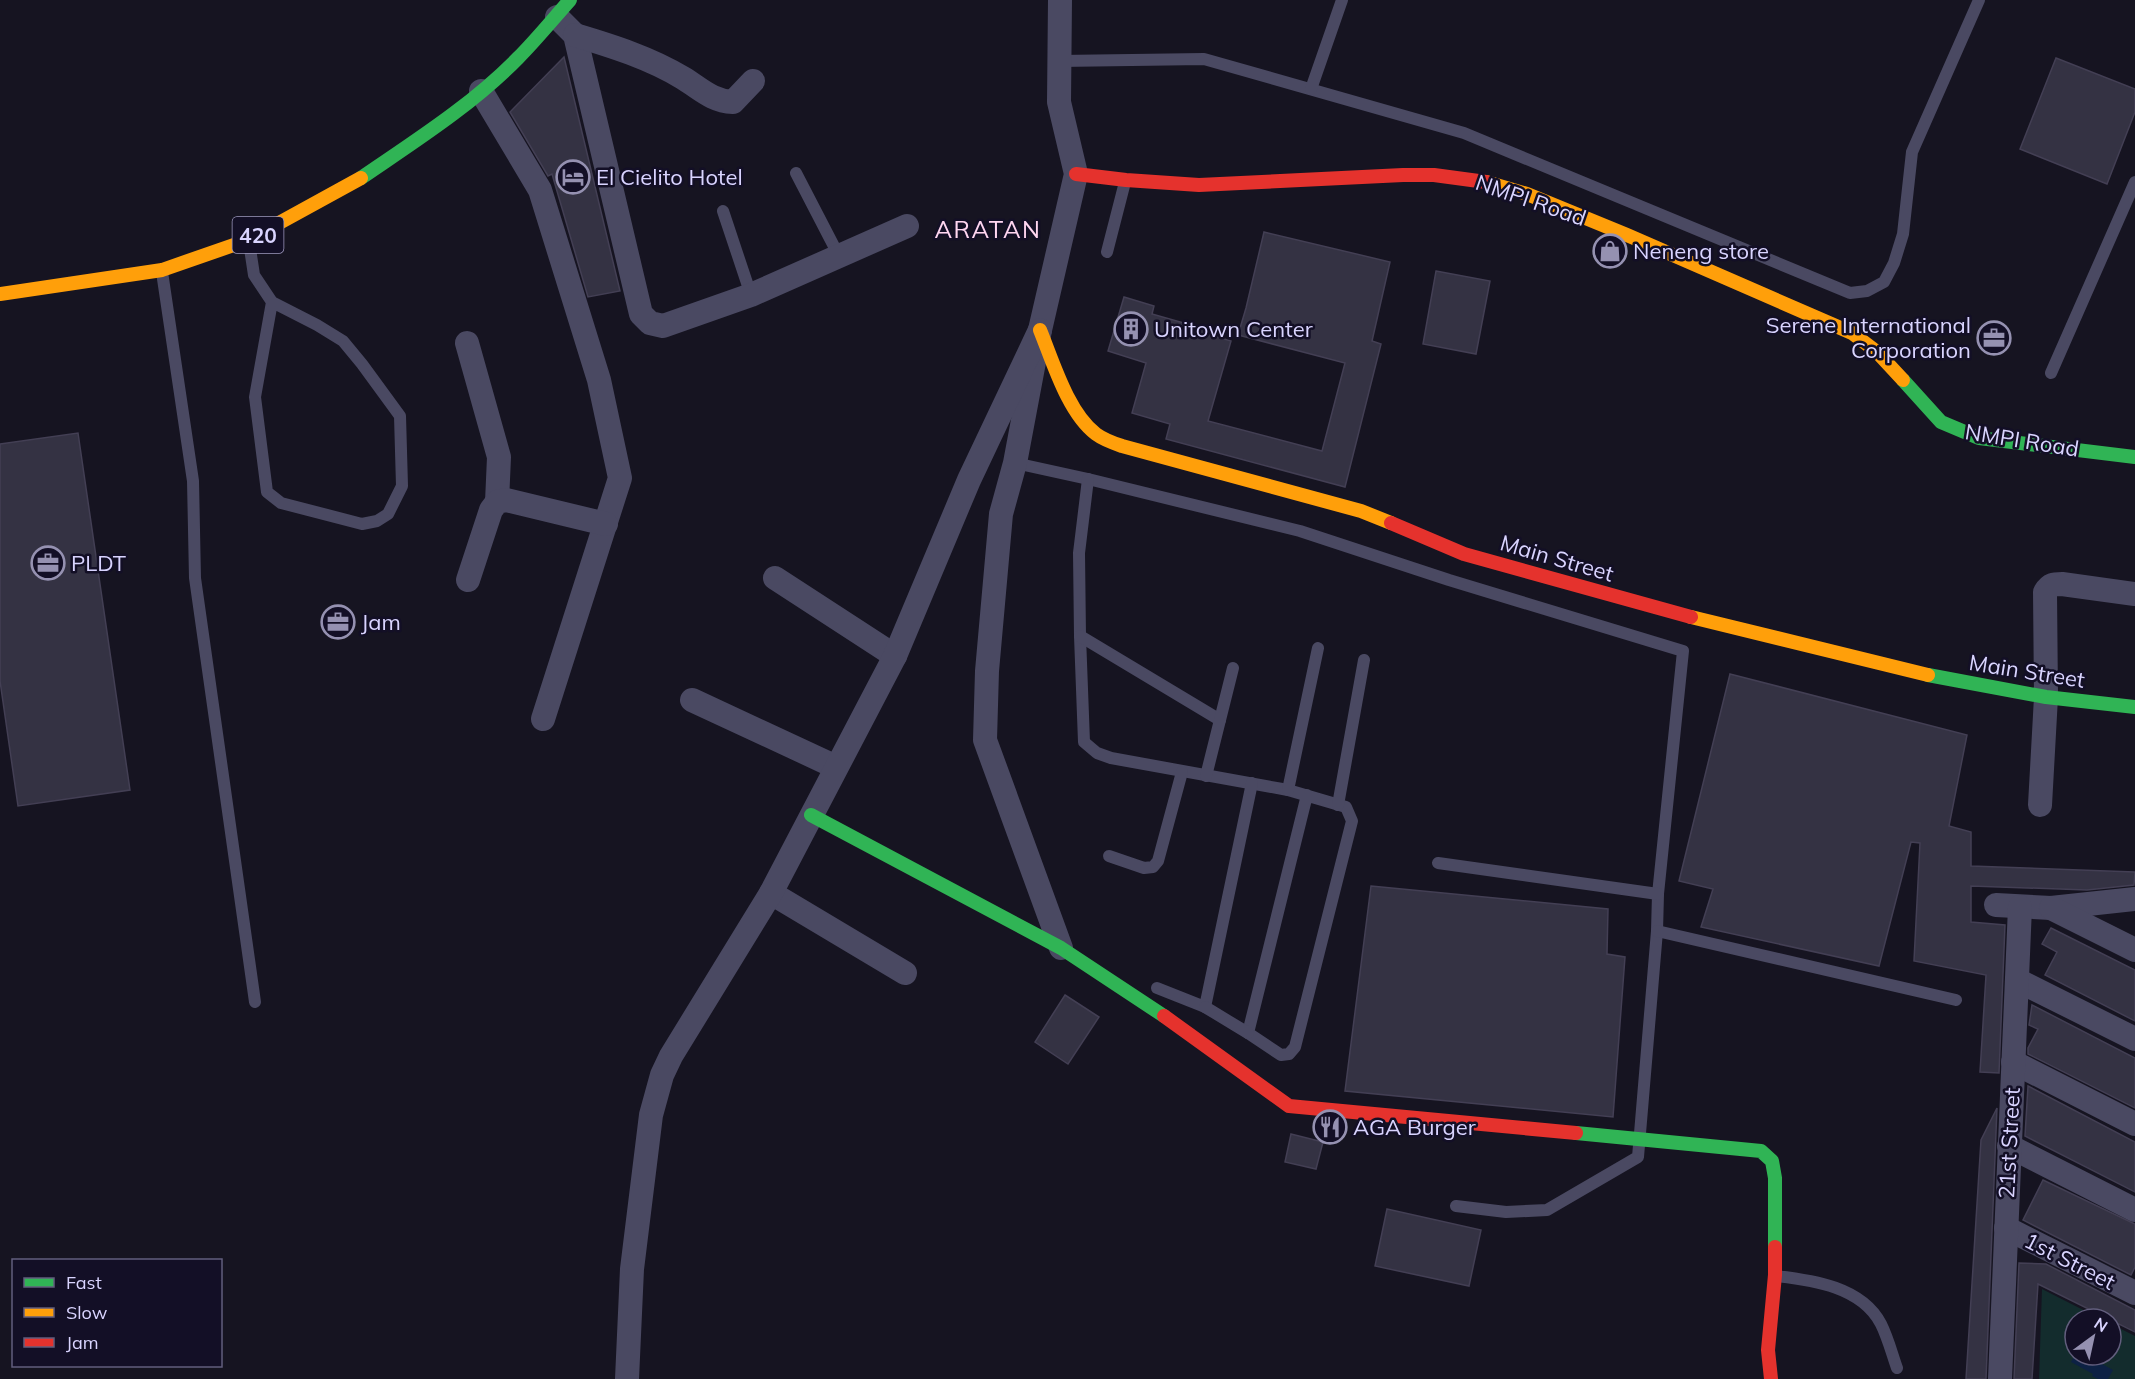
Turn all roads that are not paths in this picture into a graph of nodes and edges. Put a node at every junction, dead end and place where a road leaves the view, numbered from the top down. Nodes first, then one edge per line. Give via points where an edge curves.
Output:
1 (1060, 0) edge
2 (1342, 0) edge
3 (1979, 0) edge
4 (563, 9) edge
5 (575, 34) junction
6 (1059, 61) junction
7 (753, 81) dead end
8 (1311, 89) junction
9 (481, 91) junction
10 (796, 173) dead end
11 (1076, 174) junction
12 (1126, 180) junction
13 (2135, 182) edge
14 (723, 211) dead end
15 (907, 226) dead end
16 (248, 240) junction
17 (1107, 252) dead end
18 (839, 256) junction
19 (162, 270) junction
20 (0, 294) edge
21 (751, 295) junction
22 (272, 302) junction
23 (1040, 330) junction
24 (468, 343) dead end
25 (2051, 373) dead end
26 (2135, 457) edge
27 (1015, 463) junction
28 (1088, 479) junction
29 (497, 502) junction
30 (606, 524) junction
31 (775, 578) dead end
32 (468, 580) dead end
33 (2135, 594) edge
34 (1080, 636) junction
35 (1318, 648) dead end
36 (895, 656) junction
37 (1364, 660) dead end
38 (1233, 669) dead end
39 (2046, 698) junction
40 (692, 700) dead end
41 (2135, 707) edge
42 (543, 718) dead end
43 (1220, 720) junction
44 (836, 767) junction
45 (1182, 772) junction
46 (1206, 776) junction
47 (1252, 783) junction
48 (1288, 790) junction
49 (1307, 795) junction
50 (1338, 805) junction
51 (2040, 805) dead end
52 (811, 815) junction
53 (1109, 856) dead end
54 (1438, 863) dead end
55 (771, 893) junction
56 (1658, 894) junction
57 (2135, 898) edge
58 (1996, 905) dead end
59 (2020, 907) junction
60 (2051, 908) junction
61 (1658, 931) junction
62 (1061, 948) junction
63 (2135, 950) edge
64 (905, 973) dead end
65 (2017, 980) junction
66 (1157, 988) dead end
67 (1956, 1000) dead end
68 (255, 1002) dead end
69 (1205, 1007) junction
70 (1248, 1033) junction
71 (2135, 1039) edge
72 (2013, 1062) junction
73 (2135, 1124) edge
74 (1638, 1140) junction
75 (2009, 1146) junction
76 (1456, 1206) dead end
77 (2135, 1210) edge
78 (2006, 1228) junction
79 (1775, 1275) junction
80 (2135, 1293) edge
81 (1897, 1368) dead end
82 (627, 1379) edge
83 (1771, 1379) edge
84 (2000, 1379) edge

1 - 6 street
2 - 8 lane
3 - 8 lane via 1912,152 1903,234 1894,262 1884,282 1867,291 1850,293 1464,133
4 - 5 street
4 - 9 street, 420
5 - 7 street via 648,61 720,101 733,102
5 - 21 street via 641,314 650,323 663,326
6 - 8 lane via 1204,59
6 - 11 street via 1059,102
9 - 16 street, 420 via 351,185
9 - 30 street via 540,190 599,380 620,478
10 - 18 lane
11 - 12 street, NMPI Road
11 - 23 street
12 - 17 lane
12 - 26 street, NMPI Road via 1199,184 1434,175 1503,186 1852,333 1877,352 1941,422 1959,431 1979,438
13 - 25 lane
14 - 21 lane
15 - 18 street
16 - 19 street, 420
16 - 22 lane via 254,275
18 - 21 street
19 - 20 street, 420
19 - 68 lane via 193,481 195,578
22 - 22 lane via 343,341 400,416 402,486 388,514 377,521 362,524 281,503 267,492 255,397
23 - 27 street
23 - 36 street via 969,480
23 - 39 street, Main Street via 1080,419 1107,441 1361,511 1464,554 1675,613 1953,681
24 - 29 street via 499,457
27 - 28 lane
27 - 62 street via 1001,514 985,740
28 - 34 lane via 1079,553
28 - 56 lane via 1300,531 1683,651
29 - 30 street via 506,500
29 - 32 street
30 - 42 street
31 - 36 street
33 - 39 street via 2062,584 2048,587
34 - 43 lane
34 - 45 lane via 1084,742 1111,758
35 - 48 lane
36 - 44 street
37 - 50 lane
38 - 43 lane
39 - 41 street, Main Street
39 - 51 street
40 - 44 street
43 - 46 lane
44 - 52 street
45 - 46 lane
45 - 53 lane via 1158,861 1153,867 1144,868
46 - 47 lane
47 - 48 lane
47 - 69 lane
48 - 49 lane
49 - 50 lane
49 - 70 lane
50 - 70 lane via 1346,807 1352,821 1295,1047 1289,1054 1281,1055
52 - 55 street
52 - 62 street
54 - 56 lane
55 - 64 street
55 - 82 street via 662,1075 651,1115 633,1258
56 - 61 lane
57 - 60 street
58 - 59 street
59 - 60 street
59 - 65 street, 21st Street
60 - 63 street
61 - 67 lane
61 - 74 lane
62 - 74 street via 1289,1106
65 - 71 street
65 - 72 street, 21st Street
66 - 69 lane
69 - 70 lane
72 - 73 street
72 - 75 street, 21st Street
74 - 76 lane via 1638,1157 1547,1210 1506,1212
74 - 79 street via 1761,1151 1772,1161 1776,1178
75 - 77 street
75 - 78 street, 21st Street
78 - 80 street, 1st Street
78 - 84 street, 21st Street
79 - 81 lane via 1807,1280 1853,1295 1869,1306 1881,1323
79 - 83 street via 1768,1350

